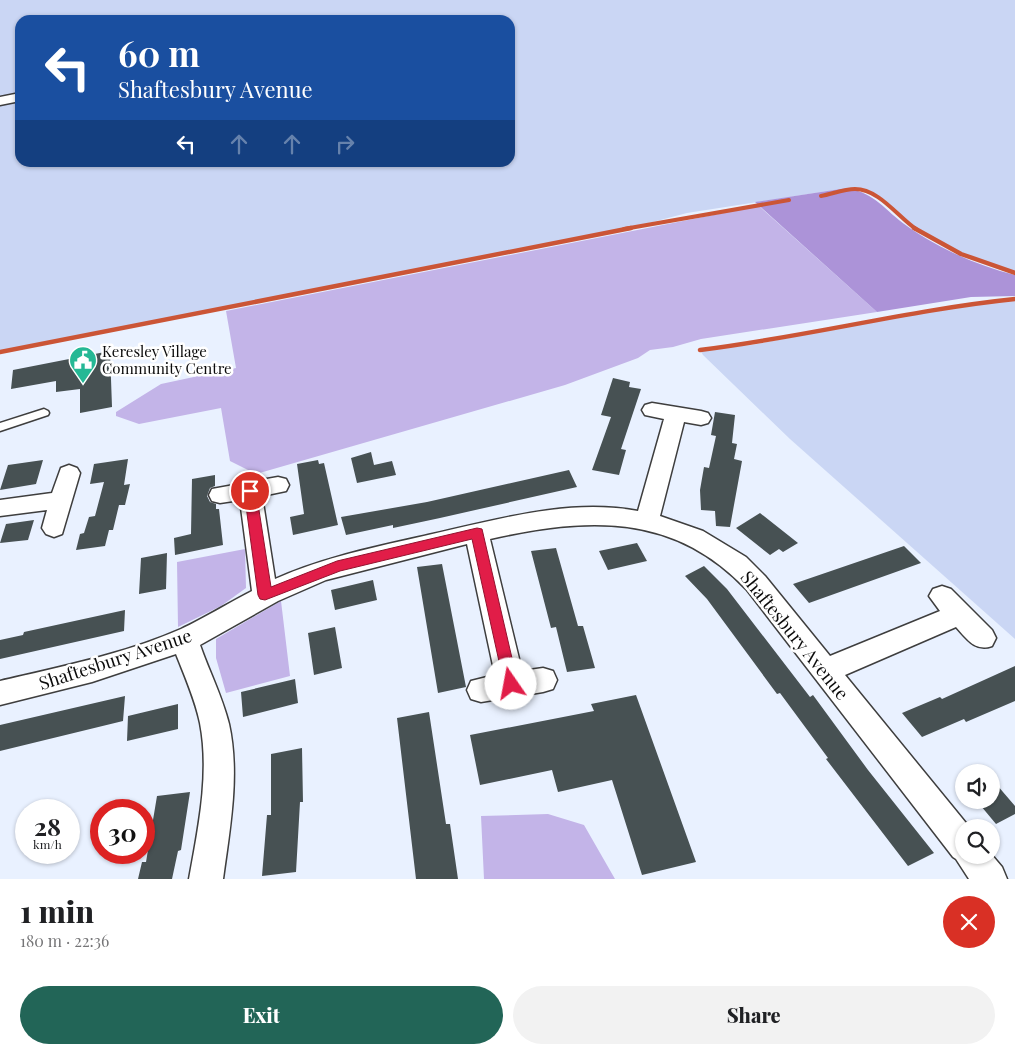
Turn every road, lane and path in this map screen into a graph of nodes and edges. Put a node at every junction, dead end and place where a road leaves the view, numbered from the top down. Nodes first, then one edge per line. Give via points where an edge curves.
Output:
1 (15, 98) edge
2 (0, 101) edge
3 (652, 410) dead end
4 (44, 413) dead end
5 (676, 414) junction
6 (701, 418) dead end
7 (0, 427) edge
8 (69, 473) dead end
9 (278, 485) dead end
10 (250, 491) junction
11 (220, 495) dead end
12 (61, 500) junction
13 (0, 508) edge
14 (647, 520) junction
15 (54, 528) dead end
16 (477, 533) junction
17 (265, 595) junction
18 (983, 638) dead end
19 (185, 640) junction
20 (825, 671) junction
21 (543, 680) dead end
22 (511, 684) junction
23 (481, 690) dead end
24 (0, 693) edge
25 (955, 835) edge
26 (978, 864) edge
27 (206, 879) edge
28 (990, 879) edge

1 - 2 street
3 - 5 street
4 - 7 lane
5 - 6 street
5 - 14 street
8 - 12 street
9 - 10 street
10 - 11 street
10 - 17 street
12 - 13 street
12 - 15 street
14 - 16 street, Shaftesbury Avenue via 600,514 569,515
14 - 20 street, Shaftesbury Avenue via 671,526 732,558 756,583
16 - 17 street, Shaftesbury Avenue via 337,566
16 - 22 street
17 - 19 street, Shaftesbury Avenue
18 - 20 street via 950,605
19 - 24 street, Shaftesbury Avenue via 57,680
19 - 27 street via 214,724 217,774 214,830
20 - 25 street, Shaftesbury Avenue
21 - 22 street
22 - 23 street
26 - 28 street

